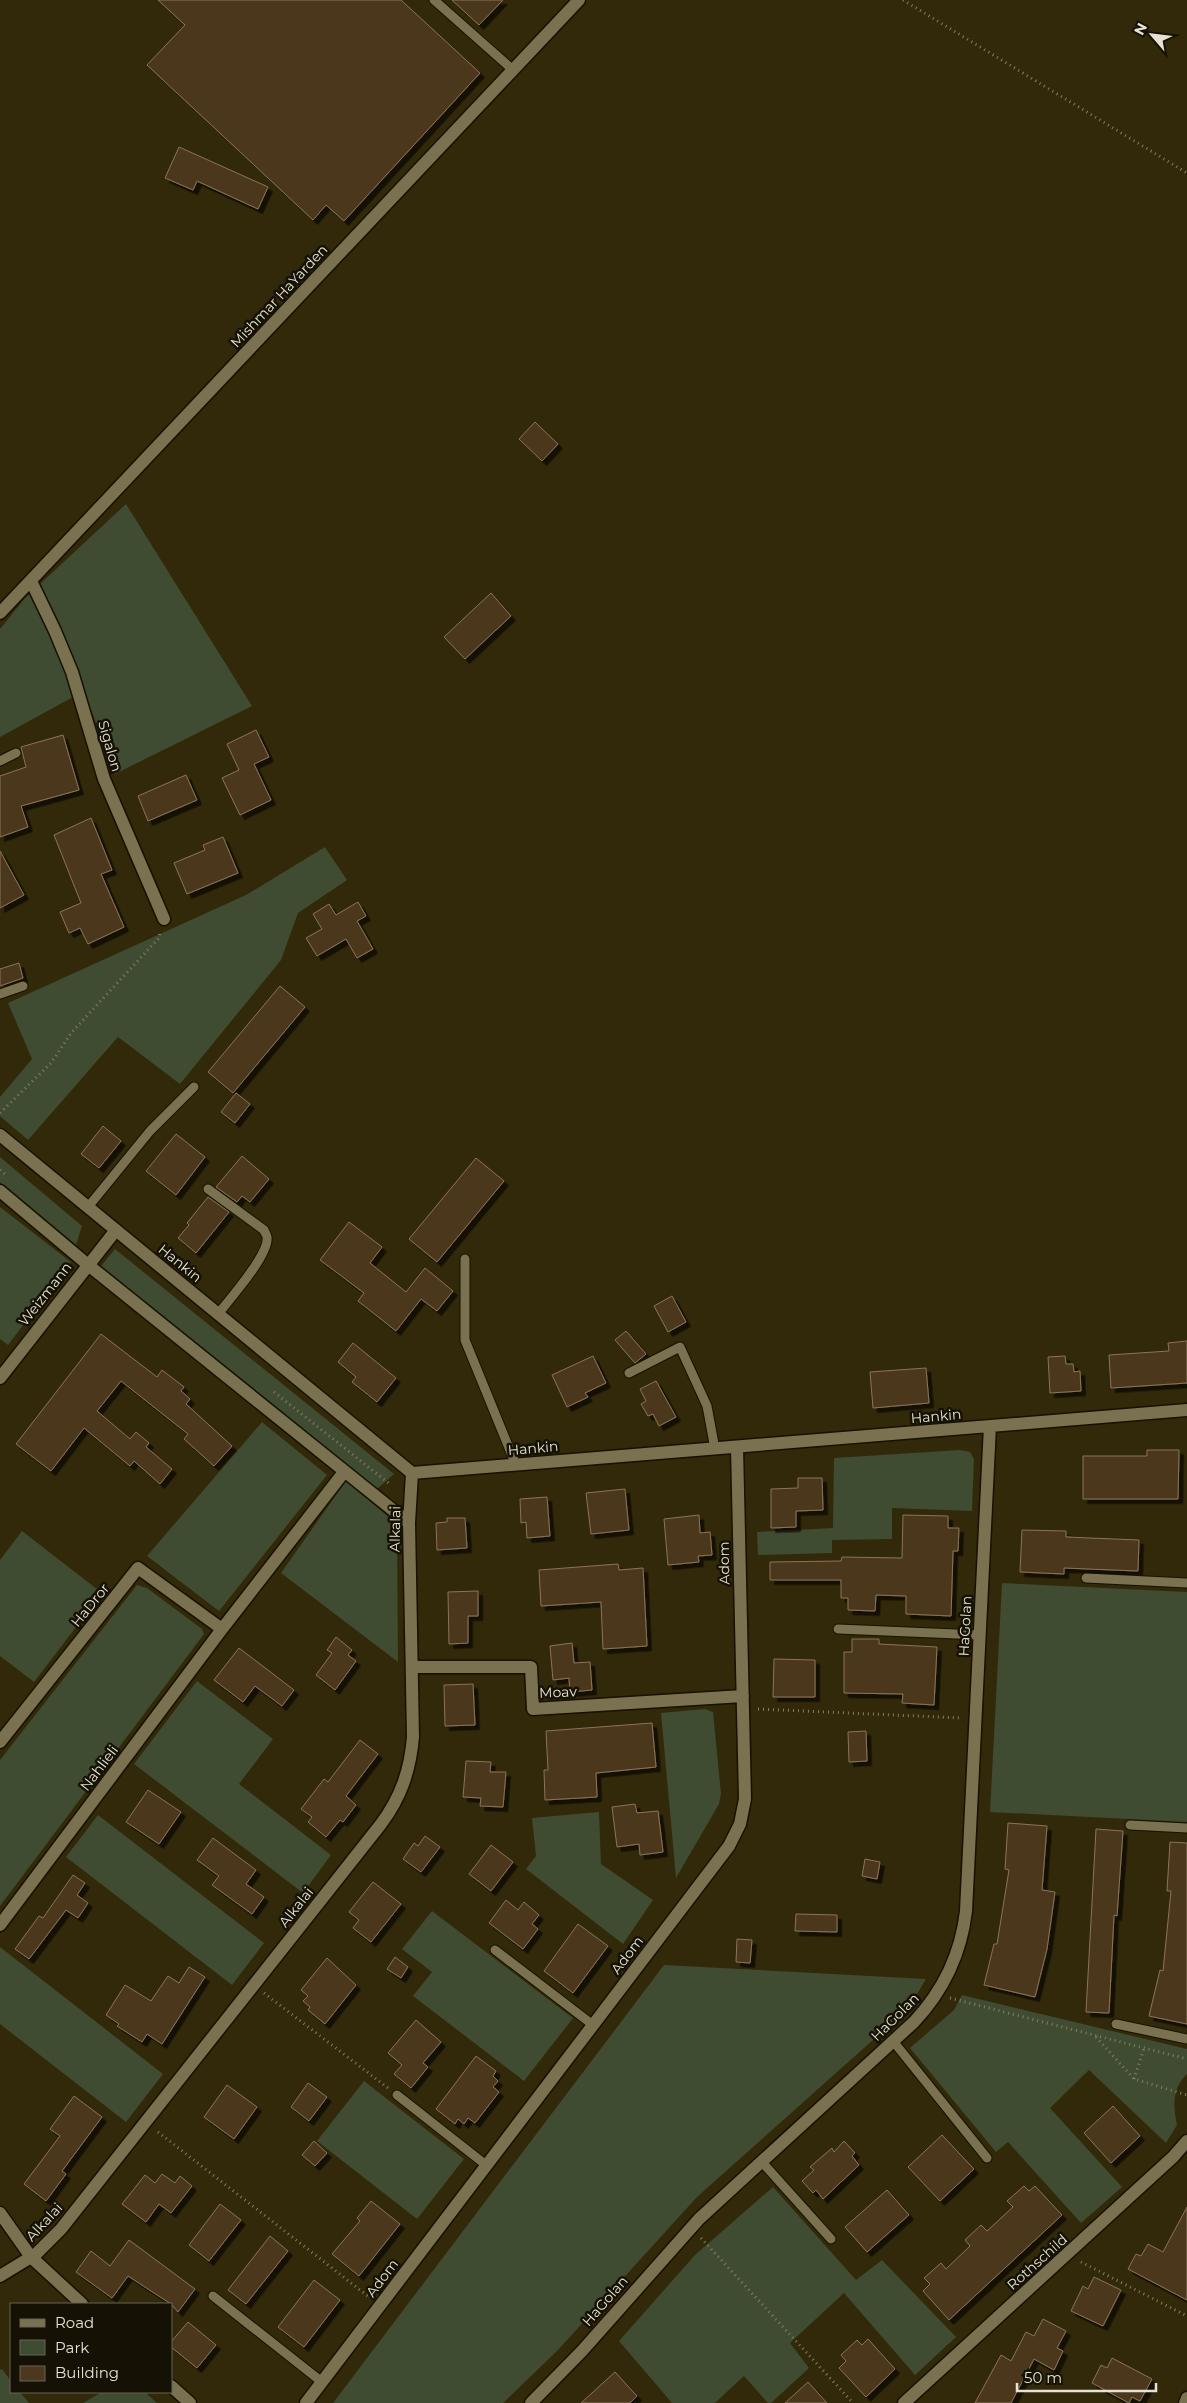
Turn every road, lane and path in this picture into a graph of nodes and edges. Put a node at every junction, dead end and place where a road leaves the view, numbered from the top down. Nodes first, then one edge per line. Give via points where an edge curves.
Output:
1 (434, 0) edge
2 (579, 0) edge
3 (903, 0) edge
4 (513, 70) junction
5 (1187, 173) edge
6 (30, 581) junction
7 (0, 614) edge
8 (16, 753) dead end
9 (0, 761) edge
10 (164, 919) joint
11 (23, 986) dead end
12 (0, 994) edge
13 (194, 1087) dead end
14 (0, 1113) edge
15 (0, 1135) edge
16 (208, 1189) dead end
17 (0, 1191) edge
18 (88, 1207) junction
19 (116, 1230) junction
20 (465, 1259) dead end
21 (87, 1264) junction
22 (218, 1314) junction
23 (629, 1373) dead end
24 (0, 1378) edge
25 (1187, 1410) edge
26 (990, 1426) junction
27 (737, 1447) junction
28 (715, 1449) junction
29 (516, 1465) junction
30 (344, 1472) junction
31 (412, 1473) junction
32 (409, 1524) junction
33 (1086, 1578) dead end
34 (1187, 1583) edge
35 (222, 1629) junction
36 (838, 1629) dead end
37 (980, 1635) junction
38 (412, 1667) junction
39 (743, 1702) junction
40 (976, 1718) junction
41 (0, 1742) edge
42 (1130, 1825) dead end
43 (1187, 1828) edge
44 (0, 1925) edge
45 (495, 1950) dead end
46 (254, 1985) junction
47 (937, 1994) junction
48 (593, 2024) junction
49 (1116, 2024) dead end
50 (1096, 2037) junction
51 (1187, 2040) edge
52 (893, 2042) junction
53 (1144, 2048) junction
54 (1187, 2059) edge
55 (1134, 2079) junction
56 (397, 2095) joint
57 (1187, 2095) edge
58 (145, 2122) junction
59 (1187, 2141) edge
60 (987, 2158) dead end
61 (761, 2161) junction
62 (486, 2165) junction
63 (0, 2213) edge
64 (691, 2227) junction
65 (831, 2239) dead end
66 (1067, 2255) junction
67 (31, 2258) junction
68 (0, 2276) edge
69 (213, 2296) dead end
70 (81, 2303) edge
71 (380, 2306) junction
72 (1187, 2316) edge
73 (322, 2382) junction
74 (172, 2387) edge
75 (1187, 2398) edge
76 (190, 2403) edge
77 (306, 2403) edge
78 (531, 2403) edge
79 (853, 2403) edge
80 (904, 2403) edge
81 (1184, 2403) edge

1 - 4 lane
2 - 4 street, Mishmar HaYarden
3 - 5 path
4 - 6 street, Mishmar HaYarden
6 - 7 street, Mishmar HaYarden
6 - 10 street, Sigalon via 72,672 104,779
8 - 9 lane
10 - 14 path via 159,938 71,1033 51,1063
11 - 12 lane
13 - 18 lane via 150,1130
15 - 18 street, Hankin
16 - 22 lane via 264,1230 267,1237 260,1259
17 - 21 street
18 - 19 street, Hankin
19 - 21 street, Weizmann
19 - 22 street, Hankin
20 - 29 lane via 465,1340
21 - 24 street, Weizmann
21 - 30 street
22 - 31 street, Hankin
23 - 28 lane via 680,1347 707,1406
25 - 26 street, Hankin
26 - 27 street, Hankin
26 - 37 street, HaGolan
27 - 28 street, Hankin
27 - 39 street, Adom
28 - 29 street, Hankin
29 - 31 street, Hankin
30 - 32 street
30 - 35 street, Nahlieli
31 - 32 street, Alkalai
32 - 38 street, Alkalai
33 - 34 lane
35 - 41 street, HaDror via 138,1568
35 - 44 street, Nahlieli
36 - 37 lane
37 - 40 street, HaGolan
38 - 39 street, Moav via 531,1667 534,1709
38 - 46 street, Alkalai via 412,1748 400,1793 381,1824
39 - 40 path
39 - 48 street, Adom via 745,1799 738,1830
40 - 47 street, HaGolan via 964,1924 954,1962
42 - 43 lane
45 - 48 lane
46 - 56 path
46 - 58 street, Alkalai
47 - 50 path
47 - 52 street, HaGolan
48 - 62 street, Adom
49 - 51 lane
50 - 53 path
50 - 55 path
52 - 60 lane
52 - 61 street, HaGolan
53 - 54 path
53 - 55 path
55 - 57 path
56 - 62 lane
58 - 67 street, Alkalai via 61,2229
58 - 71 path
59 - 66 street, Rothschild via 1174,2157
61 - 64 street, HaGolan
61 - 65 lane
62 - 71 street, Adom
63 - 67 street
64 - 78 street, HaGolan
64 - 79 path
66 - 72 path
66 - 80 street, Rothschild
67 - 68 street, Alkalai
67 - 70 street
69 - 73 lane
71 - 73 street, Adom
73 - 77 street, Adom
74 - 76 street
75 - 81 street

